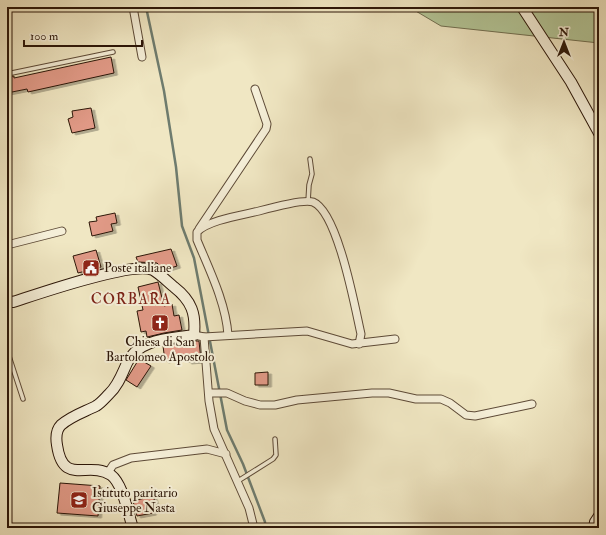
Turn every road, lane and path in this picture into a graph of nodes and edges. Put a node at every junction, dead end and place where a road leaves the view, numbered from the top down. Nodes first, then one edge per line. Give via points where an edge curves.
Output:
1 (133, 7) edge
2 (522, 7) edge
3 (113, 52) dead end
4 (142, 57) dead end
5 (7, 74) edge
6 (255, 89) dead end
7 (599, 132) edge
8 (310, 159) dead end
9 (308, 202) junction
10 (199, 230) junction
11 (62, 231) dead end
12 (7, 245) edge
13 (7, 302) edge
14 (228, 335) junction
15 (199, 336) junction
16 (395, 339) dead end
17 (359, 344) junction
18 (7, 350) edge
19 (209, 393) junction
20 (23, 399) dead end
21 (532, 404) dead end
22 (275, 439) dead end
23 (226, 454) junction
24 (107, 474) junction
25 (241, 480) junction
26 (599, 516) edge
27 (133, 528) edge
28 (254, 528) edge
29 (594, 528) edge

1 - 4 street
2 - 7 main road via 571,82
3 - 5 lane
6 - 10 street via 267,124 266,129
8 - 9 lane via 312,174
9 - 10 street via 225,219
9 - 17 street via 321,207 338,242 361,334
10 - 14 street via 197,240 218,294
11 - 12 street
13 - 15 main road via 105,274 137,268 152,270 179,291 191,306
14 - 15 street
14 - 17 street via 307,331
15 - 19 street
15 - 24 main road via 148,343 131,355 115,389 97,405 59,426 56,438 58,452 64,465 73,470 100,470
16 - 17 street
18 - 20 lane
19 - 21 street via 227,394 260,406 372,392 389,393 416,399 441,399 466,415 475,416
19 - 23 street via 214,429
22 - 25 lane via 276,454 273,459
23 - 24 street via 207,449 131,458 113,465
23 - 25 street
24 - 27 main road via 119,486
25 - 28 street
26 - 29 main road

